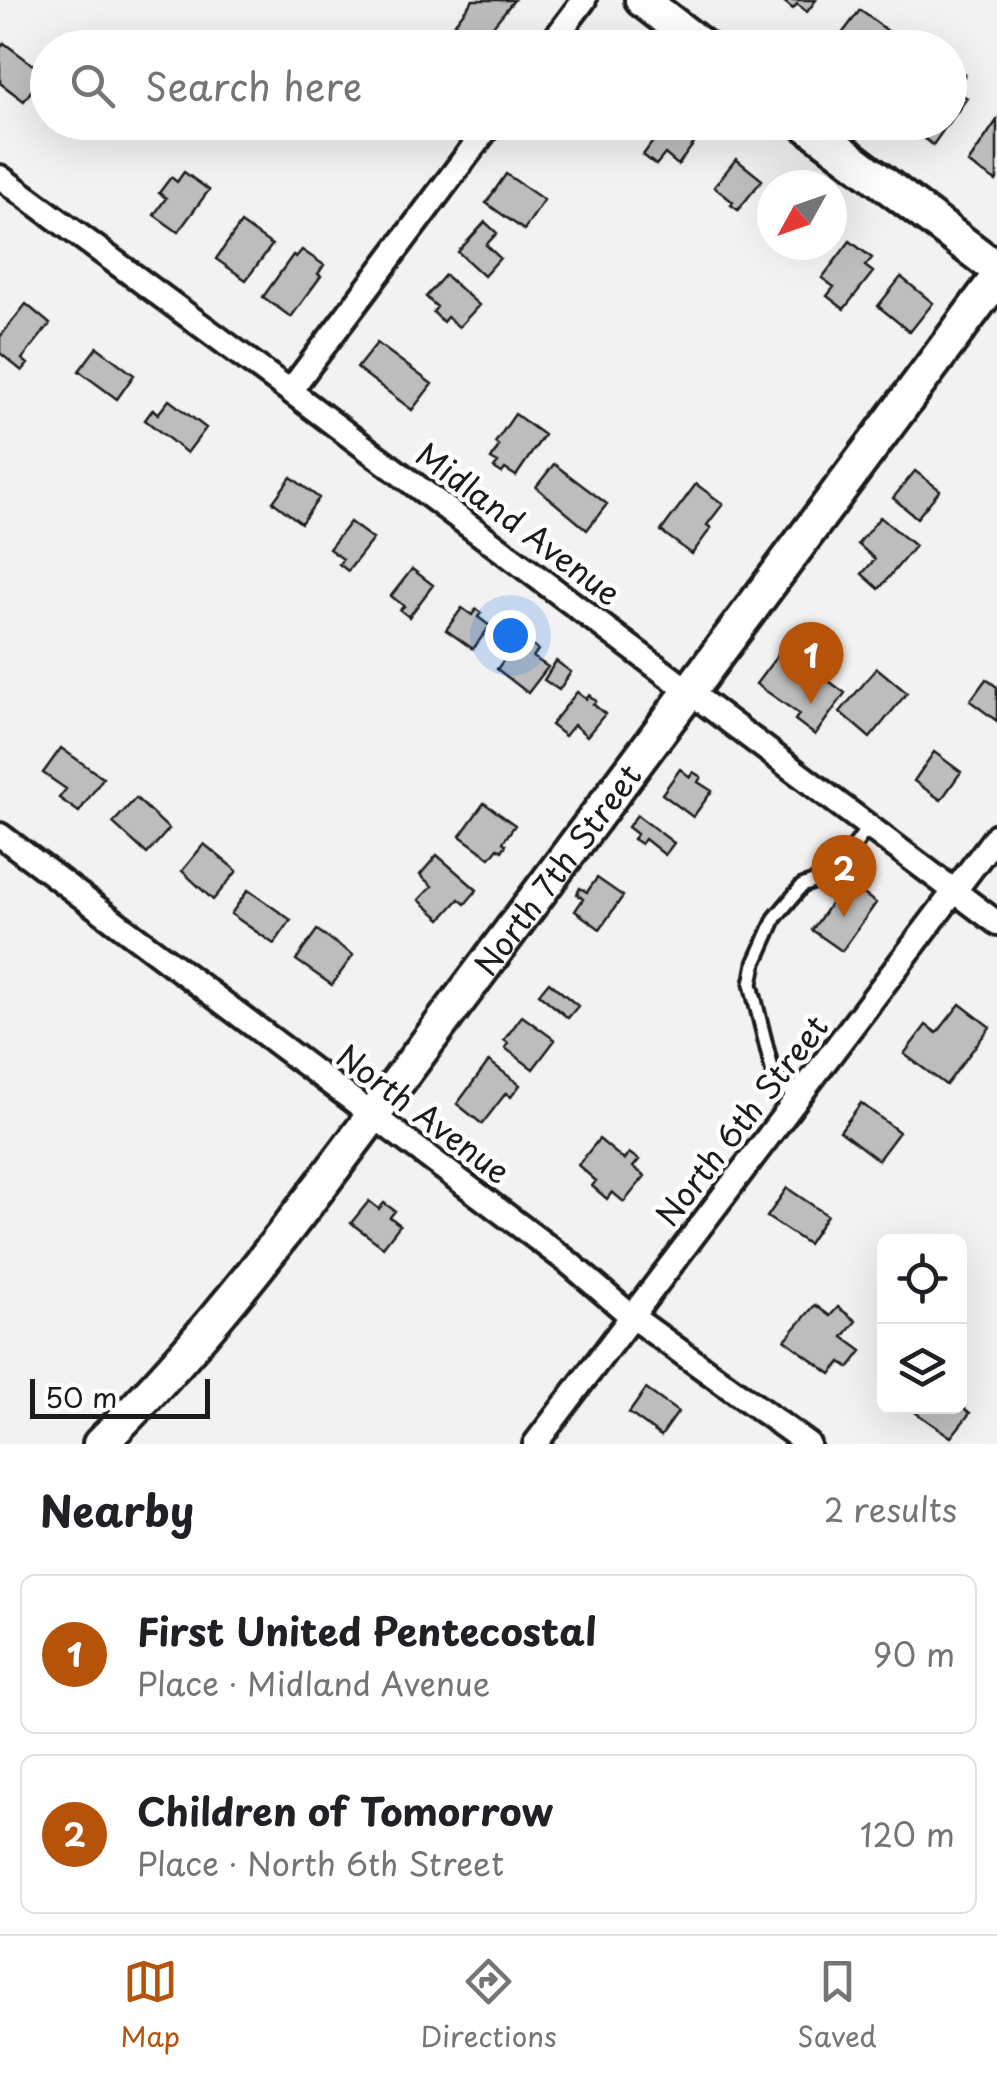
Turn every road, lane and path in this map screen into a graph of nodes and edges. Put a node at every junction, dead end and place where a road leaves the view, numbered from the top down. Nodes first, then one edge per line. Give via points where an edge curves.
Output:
1 (584, 0) edge
2 (642, 0) edge
3 (562, 30) edge
4 (681, 30) edge
5 (478, 140) edge
6 (826, 140) edge
7 (0, 178) edge
8 (997, 269) edge
9 (997, 278) edge
10 (290, 391) junction
11 (690, 692) junction
12 (868, 827) junction
13 (997, 834) edge
14 (0, 835) edge
15 (954, 892) junction
16 (997, 923) edge
17 (797, 1100) junction
18 (372, 1115) junction
19 (630, 1316) junction
20 (100, 1444) edge
21 (535, 1444) edge
22 (808, 1444) edge

1 - 3 street
2 - 4 street
5 - 10 street
6 - 8 street
7 - 10 street, Midland Avenue
9 - 11 street, North 7th Street
10 - 11 street, Midland Avenue
11 - 12 street, Midland Avenue
11 - 18 street, North 7th Street
12 - 15 street, Midland Avenue
12 - 17 lane via 833,875 802,886 775,918 755,963 751,984 772,1069
13 - 15 street, North 6th Street
14 - 18 street, North Avenue
15 - 16 street, Midland Avenue
15 - 17 street, North 6th Street
17 - 19 street, North 6th Street
18 - 19 street, North Avenue
18 - 20 street, North 7th Street via 228,1303
19 - 21 street, North 6th Street
19 - 22 street, North Avenue

